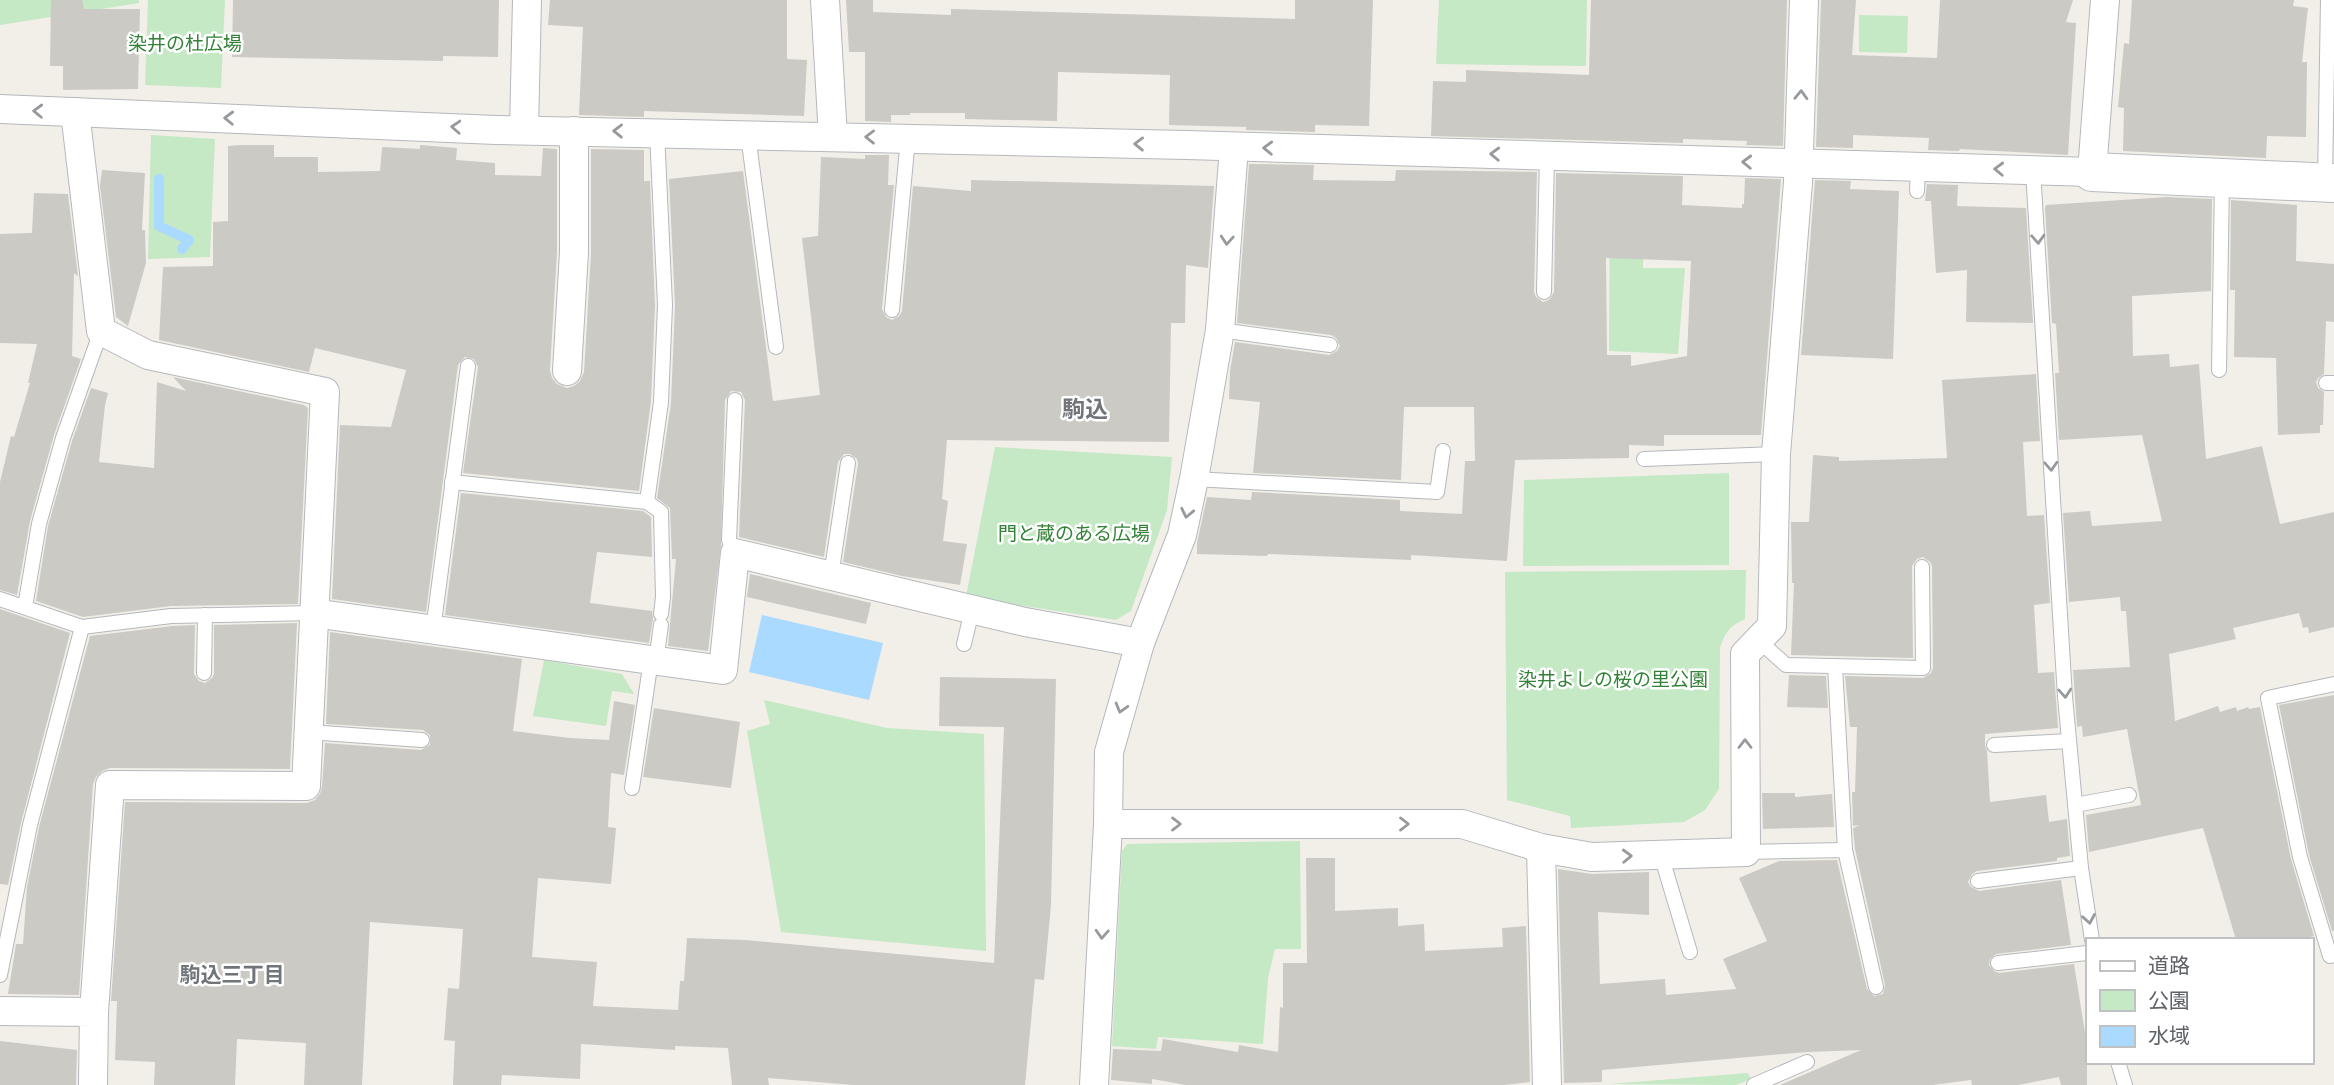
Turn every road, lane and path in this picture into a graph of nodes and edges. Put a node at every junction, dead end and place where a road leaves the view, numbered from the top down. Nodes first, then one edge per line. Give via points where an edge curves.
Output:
1 (527, 0) edge
2 (825, 0) edge
3 (1804, 0) edge
4 (2105, 0) edge
5 (2328, 0) edge
6 (0, 109) edge
7 (75, 112) junction
8 (524, 130) junction
9 (574, 131) junction
10 (657, 132) junction
11 (748, 135) junction
12 (833, 137) junction
13 (908, 138) junction
14 (1234, 147) junction
15 (1546, 156) junction
16 (1799, 163) junction
17 (2034, 170) junction
18 (2092, 172) junction
19 (2222, 179) junction
20 (2330, 183) edge
21 (1544, 292) dead end
22 (892, 310) dead end
23 (1220, 330) junction
24 (102, 331) junction
25 (1330, 345) dead end
26 (776, 347) dead end
27 (468, 366) dead end
28 (2219, 370) dead end
29 (567, 371) dead end
30 (735, 400) dead end
31 (1443, 451) dead end
32 (1776, 454) junction
33 (1644, 459) dead end
34 (848, 463) dead end
35 (1194, 479) junction
36 (452, 482) junction
37 (647, 502) junction
38 (735, 554) junction
39 (1922, 567) dead end
40 (831, 576) junction
41 (0, 599) edge
42 (25, 607) junction
43 (972, 610) junction
44 (313, 613) junction
45 (205, 615) junction
46 (82, 627) junction
47 (433, 630) junction
48 (1758, 640) junction
49 (1140, 643) junction
50 (964, 644) dead end
51 (654, 660) junction
52 (1835, 666) junction
53 (204, 673) dead end
54 (2334, 684) edge
55 (308, 732) junction
56 (422, 740) dead end
57 (2069, 741) junction
58 (1994, 745) dead end
59 (632, 788) dead end
60 (2129, 795) dead end
61 (2075, 805) junction
62 (1108, 824) junction
63 (1541, 848) junction
64 (1845, 850) junction
65 (1746, 852) junction
66 (1661, 855) junction
67 (2081, 868) junction
68 (1978, 881) dead end
69 (2092, 938) edge
70 (1690, 952) dead end
71 (2086, 953) edge
72 (2334, 955) edge
73 (1998, 964) dead end
74 (0, 975) edge
75 (1876, 987) dead end
76 (0, 1011) edge
77 (94, 1012) junction
78 (1807, 1062) dead end
79 (2119, 1064) edge
80 (93, 1085) edge
81 (1094, 1085) edge
82 (1547, 1085) edge
83 (1754, 1085) edge
84 (2125, 1085) edge

1 - 8 street
2 - 12 street
16 -> 3 street
4 - 18 street
5 - 20 lane
7 -> 6 street
8 -> 7 street
7 - 24 street
8 - 9 street
10 -> 9 street
9 - 29 street via 574,252
10 - 11 street
10 - 37 lane via 666,305 661,402
11 - 12 street
11 - 26 lane
13 -> 12 street
14 -> 13 street
13 - 22 lane
15 -> 14 street
14 -> 23 street
16 -> 15 street
15 - 21 lane
17 -> 16 street via 1917,179
16 - 32 street
17 - 18 street
17 -> 57 lane
18 - 19 street
19 - 20 street
19 - 28 lane
23 - 25 lane
23 - 35 street
24 - 42 lane via 59,450 39,524
24 - 44 street via 148,355 325,391
27 - 36 lane
30 - 38 lane via 729,540
31 - 35 lane via 1437,492
32 - 33 lane
32 - 48 street via 1772,626
34 - 40 lane
35 -> 49 street via 1182,535
36 - 37 lane
36 - 47 lane
37 - 51 lane via 661,512 663,597
38 - 40 street
38 - 51 street via 723,670
39 - 52 lane via 1923,668
40 - 43 street
41 - 42 lane
42 - 46 lane
43 - 49 street
43 - 50 lane
44 - 45 lane
44 - 47 street
44 - 55 street
45 - 46 lane
45 - 53 lane
46 - 74 lane via 30,825
47 - 51 street
48 - 52 lane via 1786,665
65 -> 48 street via 1745,654
49 -> 62 street via 1109,752
51 - 59 lane
52 - 64 lane
54 - 72 lane via 2268,698 2300,857 2330,956
55 - 56 lane
55 - 77 street via 306,786 110,785
57 - 58 lane
57 - 61 lane
60 - 61 lane
61 - 67 lane
62 -> 63 street via 1462,824
62 -> 81 street via 1090,1054
63 -> 66 street via 1592,857
63 - 82 street
64 - 65 lane
64 - 75 lane
65 - 66 street
66 - 70 lane
67 - 68 lane
67 -> 69 lane
71 - 73 lane
76 - 77 street
77 - 80 street
78 - 83 lane
79 - 84 lane

